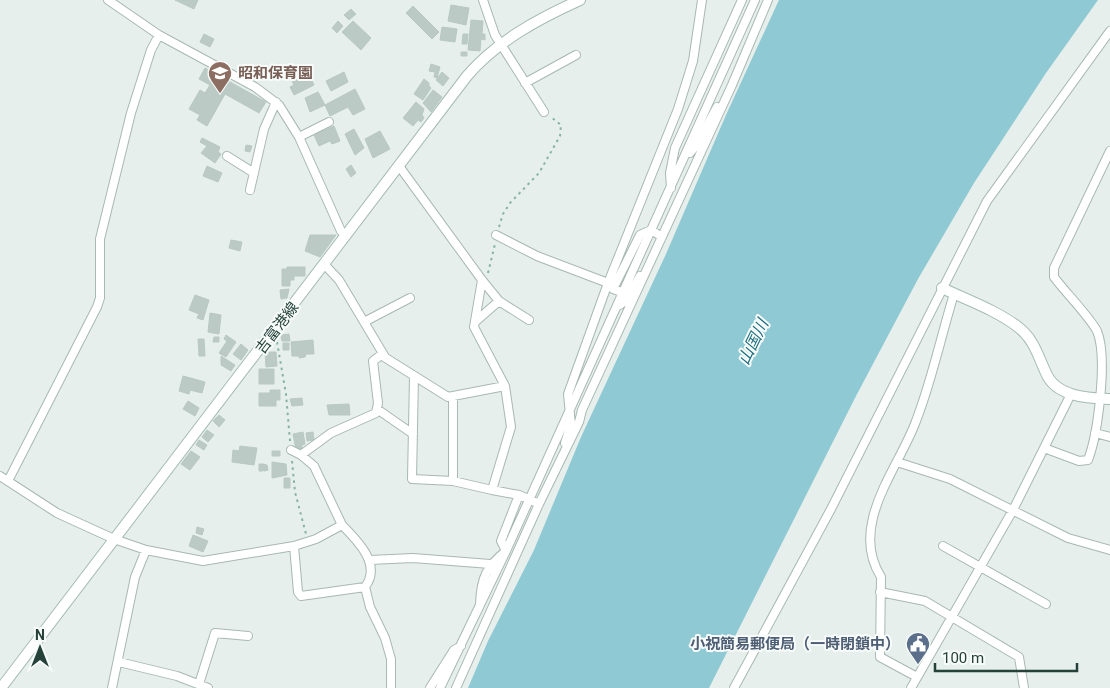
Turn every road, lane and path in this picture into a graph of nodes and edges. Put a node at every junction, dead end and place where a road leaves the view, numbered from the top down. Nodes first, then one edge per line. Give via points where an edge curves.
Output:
1 (108, 0) edge
2 (483, 0) edge
3 (580, 0) edge
4 (702, 0) edge
5 (742, 0) edge
6 (755, 0) edge
7 (768, 0) edge
8 (1110, 31) edge
9 (159, 35) junction
10 (502, 44) junction
11 (733, 49) junction
12 (744, 53) junction
13 (576, 55) dead end
14 (711, 68) junction
15 (723, 71) junction
16 (525, 83) junction
17 (732, 85) junction
18 (276, 102) junction
19 (544, 112) joint
20 (329, 122) dead end
21 (672, 123) junction
22 (684, 127) junction
23 (697, 132) junction
24 (299, 137) junction
25 (1110, 151) edge
26 (687, 155) junction
27 (227, 156) dead end
28 (699, 157) junction
29 (1107, 165) edge
30 (399, 166) junction
31 (254, 173) junction
32 (250, 190) dead end
33 (671, 190) junction
34 (651, 230) junction
35 (346, 234) junction
36 (496, 235) junction
37 (661, 240) junction
38 (324, 264) junction
39 (482, 280) junction
40 (608, 283) junction
41 (942, 288) junction
42 (613, 289) junction
43 (954, 294) junction
44 (410, 298) dead end
45 (628, 298) junction
46 (499, 300) junction
47 (529, 320) dead end
48 (364, 322) junction
49 (475, 322) junction
50 (275, 331) junction
51 (385, 357) junction
52 (414, 376) junction
53 (505, 386) junction
54 (1071, 394) junction
55 (453, 396) junction
56 (1105, 399) edge
57 (377, 409) junction
58 (570, 410) junction
59 (1095, 433) junction
60 (413, 434) junction
61 (1110, 437) edge
62 (1044, 448) junction
63 (290, 450) junction
64 (301, 455) junction
65 (897, 462) junction
66 (554, 474) junction
67 (0, 476) edge
68 (8, 481) junction
69 (453, 481) junction
70 (492, 490) junction
71 (519, 495) junction
72 (530, 500) junction
73 (539, 504) junction
74 (1013, 510) junction
75 (342, 525) junction
76 (114, 539) junction
77 (308, 542) junction
78 (294, 546) junction
79 (943, 546) dead end
80 (146, 550) junction
81 (1110, 550) edge
82 (506, 551) junction
83 (517, 556) junction
84 (370, 560) junction
85 (490, 564) junction
86 (980, 567) junction
87 (365, 587) junction
88 (880, 592) junction
89 (1046, 604) dead end
90 (480, 608) junction
91 (952, 616) junction
92 (248, 636) dead end
93 (462, 644) junction
94 (119, 662) junction
95 (918, 677) junction
96 (199, 684) junction
97 (737, 687) edge
98 (1, 688) edge
99 (112, 688) edge
100 (208, 688) edge
101 (391, 688) edge
102 (430, 688) edge
103 (440, 688) edge
104 (456, 688) edge
105 (912, 688) edge
106 (1024, 688) edge

1 - 9 street
2 - 10 street via 495,35
3 - 10 main road, 吉富港線 via 545,16
4 - 21 street via 693,61
5 - 14 street
6 - 11 street
7 - 12 street
8 - 41 street via 987,201
9 - 18 street via 255,87
9 - 68 street via 151,50 132,113 100,239 100,298 97,307
10 - 16 street
10 - 30 main road, 吉富港線 via 467,76
11 - 12 street
11 - 15 street
12 - 17 street
13 - 16 street
14 - 15 street
14 - 22 street
15 - 23 street
16 - 19 street
17 - 26 street via 724,92 696,146
17 - 28 street
18 - 24 street
18 - 31 street via 264,129
19 - 36 path via 561,125 560,136 539,173 502,214
20 - 24 street
21 - 22 street
21 - 40 street
22 - 23 street
22 - 33 street via 675,148 670,173
23 - 26 street
24 - 35 street via 341,231
25 - 29 street
26 - 28 street
26 - 33 street
27 - 31 street
28 - 37 street
29 - 56 street via 1054,268 1054,277 1096,330
30 - 35 main road, 吉富港線
30 - 39 street
31 - 32 street
33 - 34 street
34 - 37 street
34 - 42 street via 640,235
34 - 45 street
35 - 38 main road, 吉富港線
36 - 39 path via 488,274
36 - 40 street via 536,256
37 - 45 street
38 - 48 street via 339,280
38 - 50 main road, 吉富港線
39 - 46 street
39 - 49 street
40 - 42 street
40 - 58 street via 568,394
41 - 43 main road
41 - 97 street
42 - 45 street
43 - 54 main road via 1020,328 1040,357 1046,375 1057,388
43 - 65 street via 916,422
44 - 48 street
45 - 58 street via 617,308
45 - 66 street
46 - 47 street
46 - 49 street
48 - 51 street
49 - 53 street via 474,327
50 - 63 path via 286,394
50 - 76 main road, 吉富港線
51 - 52 street
51 - 57 street via 381,355 373,361
52 - 55 street via 443,395
52 - 60 street
53 - 55 street
53 - 70 street via 511,427
54 - 56 main road
54 - 62 street
55 - 69 street
56 - 59 street
57 - 60 street
57 - 64 street via 376,413 331,433
58 - 66 street via 571,425
58 - 72 street
59 - 61 street
59 - 62 street via 1088,460 1079,461
60 - 69 street via 412,479
62 - 74 street
63 - 64 street
63 - 77 path via 295,492
64 - 75 street via 314,466
65 - 74 street via 950,479
65 - 88 street via 883,486 872,527 874,566 881,577
66 - 73 street
67 - 68 street
68 - 76 street via 57,513
69 - 70 street
70 - 71 street
71 - 72 street
71 - 82 street via 502,541
72 - 73 street
72 - 82 street
73 - 83 street
74 - 81 street via 1068,538
74 - 86 street
75 - 77 street
75 - 84 street
76 - 80 street
76 - 98 main road, 吉富港線
77 - 78 street
78 - 80 street via 203,560
78 - 87 street via 301,596
79 - 86 street
80 - 94 street via 135,577
82 - 83 street
82 - 85 street
82 - 90 street
83 - 104 street
84 - 85 street via 413,558
84 - 87 street via 370,581
85 - 90 street via 480,588
86 - 89 street
86 - 91 street
87 - 101 street via 385,638 390,658
88 - 91 street via 925,601
88 - 95 street via 880,657
90 - 93 street
91 - 95 street
91 - 106 street via 1019,657
92 - 96 street via 215,633
93 - 102 street via 454,650
93 - 103 street
94 - 96 street
94 - 99 street
95 - 105 street
96 - 100 street

